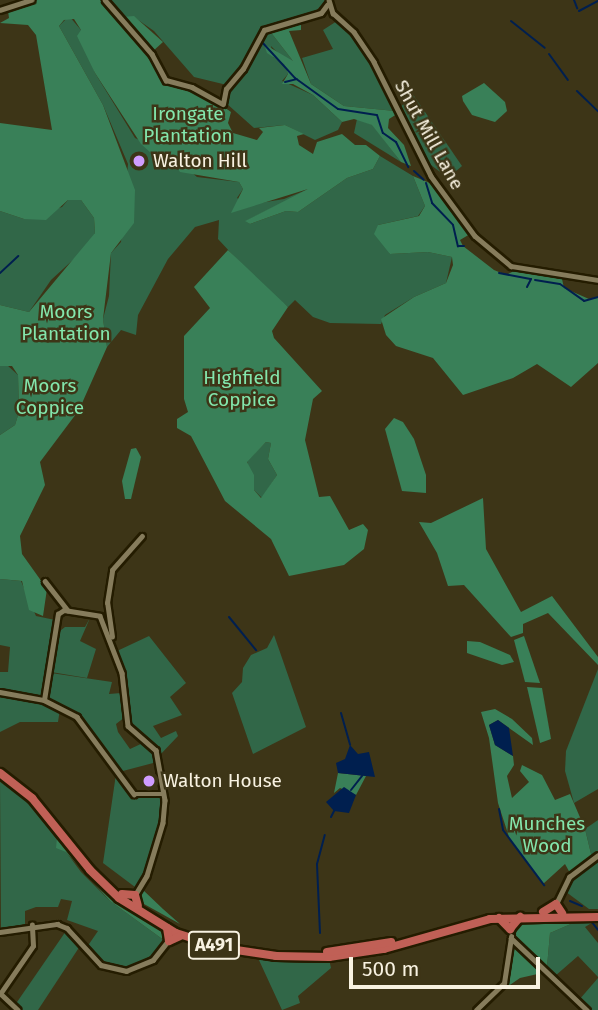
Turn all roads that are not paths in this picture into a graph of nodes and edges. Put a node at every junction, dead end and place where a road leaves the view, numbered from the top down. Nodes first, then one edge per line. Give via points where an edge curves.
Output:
1 (31, 0) edge
2 (105, 0) edge
3 (328, 3) edge
4 (0, 10) edge
5 (321, 13) junction
6 (333, 13) junction
7 (598, 280) edge
8 (142, 536) dead end
9 (45, 581) dead end
10 (68, 611) junction
11 (112, 638) junction
12 (0, 692) edge
13 (44, 700) junction
14 (0, 770) edge
15 (163, 794) junction
16 (598, 855) edge
17 (122, 894) junction
18 (135, 895) junction
19 (556, 904) junction
20 (138, 906) junction
21 (543, 912) junction
22 (598, 912) edge
23 (562, 913) junction
24 (523, 916) junction
25 (499, 918) junction
26 (598, 918) edge
27 (32, 926) junction
28 (167, 928) junction
29 (0, 932) edge
30 (511, 933) junction
31 (183, 936) junction
32 (169, 941) junction
33 (0, 994) edge
34 (8, 1000) junction
35 (6, 1010) edge
36 (18, 1010) edge
37 (476, 1010) edge
38 (587, 1010) edge

1 - 4 street
2 - 5 street via 152,54 166,80 192,86 223,104 226,89 264,30
3 - 5 street
3 - 6 street, Shut Mill Lane
5 - 6 street
6 - 7 street, Shut Mill Lane via 354,32 374,62 431,176 494,256 511,266
8 - 11 street via 112,570 107,603
9 - 10 street
10 - 11 street via 100,617
10 - 13 street via 62,610 56,618 49,691
11 - 15 street via 123,677 128,726 156,750
12 - 13 street
13 - 15 street via 77,717 134,794
14 - 17 highway, A491 via 38,797 88,861
14 - 28 highway, A491 via 32,798 107,887
15 - 18 street via 163,823 147,876
16 - 19 street via 569,877
17 - 18 highway
17 - 20 highway, A491
18 - 20 highway
19 - 21 highway
19 - 23 highway
20 - 21 highway, A491 via 169,925 213,940 307,952 396,941 490,914
21 - 23 highway, A491
22 - 23 highway, A491
24 - 25 highway, A491
24 - 26 highway, A491
24 - 30 highway
25 - 30 highway
25 - 31 highway, A491 via 384,949 329,957 246,952
27 - 29 street
27 - 32 street via 47,923 67,928 101,965 126,971 153,960
27 - 33 street via 33,946
28 - 31 highway, A491
28 - 32 highway
30 - 37 street via 504,984
30 - 38 street
31 - 32 highway
33 - 34 street
34 - 35 street
34 - 36 street

